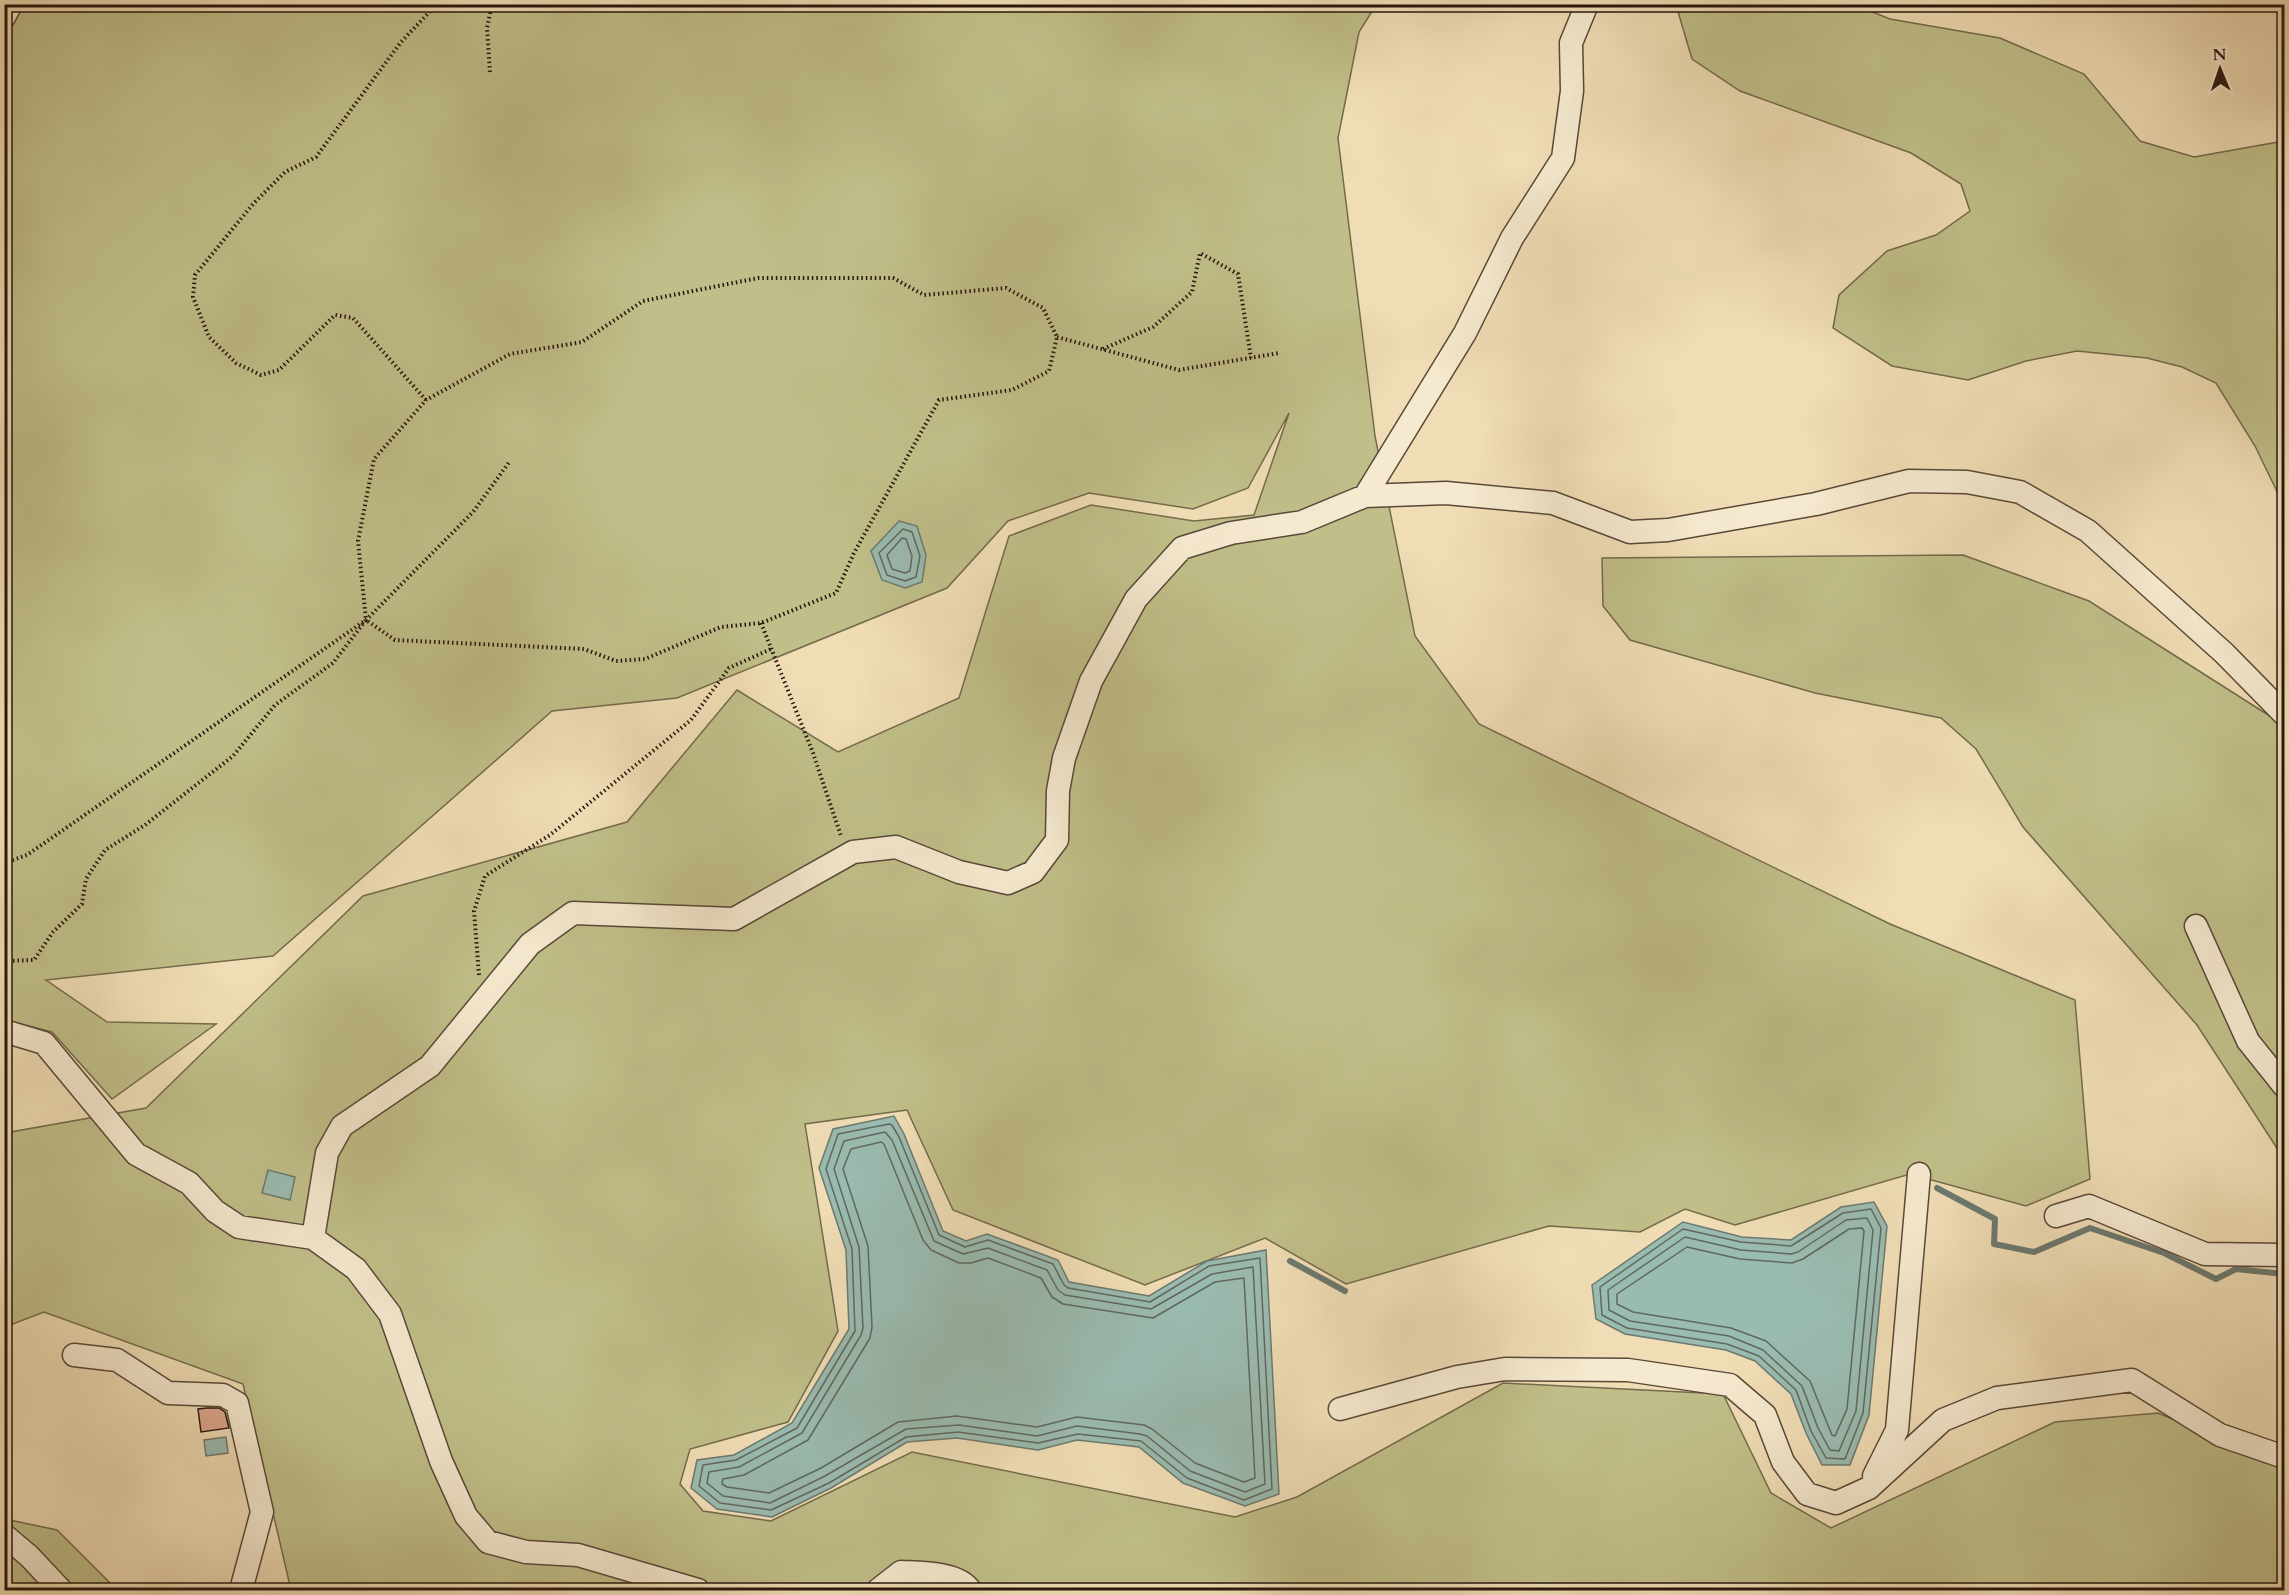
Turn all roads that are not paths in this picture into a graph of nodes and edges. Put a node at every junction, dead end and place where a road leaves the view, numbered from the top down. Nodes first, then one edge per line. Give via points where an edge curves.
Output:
1 (11, 4) edge
2 (1587, 4) edge
3 (4, 17) edge
4 (1365, 496) junction
5 (2284, 714) edge
6 (2196, 926) dead end
7 (4, 1031) edge
8 (2284, 1086) edge
9 (1919, 1174) dead end
10 (2056, 1216) dead end
11 (313, 1238) junction
12 (2284, 1256) edge
13 (74, 1355) dead end
14 (1340, 1409) dead end
15 (2284, 1456) edge
16 (1869, 1488) junction
17 (4, 1535) edge
18 (61, 1590) edge
19 (241, 1590) edge
20 (698, 1590) edge
21 (878, 1590) edge
22 (970, 1590) edge

1 - 3 street
2 - 4 street via 1571,43 1572,91 1563,158 1512,238 1466,333
4 - 5 street via 1446,493 1553,503 1630,532 1668,530 1805,506 1910,481 1967,482 2020,492 2088,531 2224,653
4 - 11 street via 1302,522 1231,533 1182,548 1136,599 1090,681 1064,758 1058,791 1057,840 1033,872 1008,883 959,872 896,847 853,852 734,919 573,913 530,944 430,1066 342,1126 327,1153
6 - 8 street via 2248,1041
7 - 11 street via 44,1043 136,1154 189,1183 239,1227
9 - 16 street via 1897,1430
10 - 12 street via 2089,1206 2205,1254
11 - 20 street via 356,1269 390,1314 441,1461 466,1516 488,1542 526,1552 578,1555
13 - 19 street via 117,1360 168,1393 223,1395 237,1403 262,1512
14 - 16 street via 1456,1377 1505,1369 1628,1370 1730,1385 1765,1415 1783,1462 1807,1494 1836,1503
15 - 16 street via 2220,1435 2132,1380 1997,1398 1943,1420
17 - 18 street
21 - 22 street via 901,1572 941,1574

